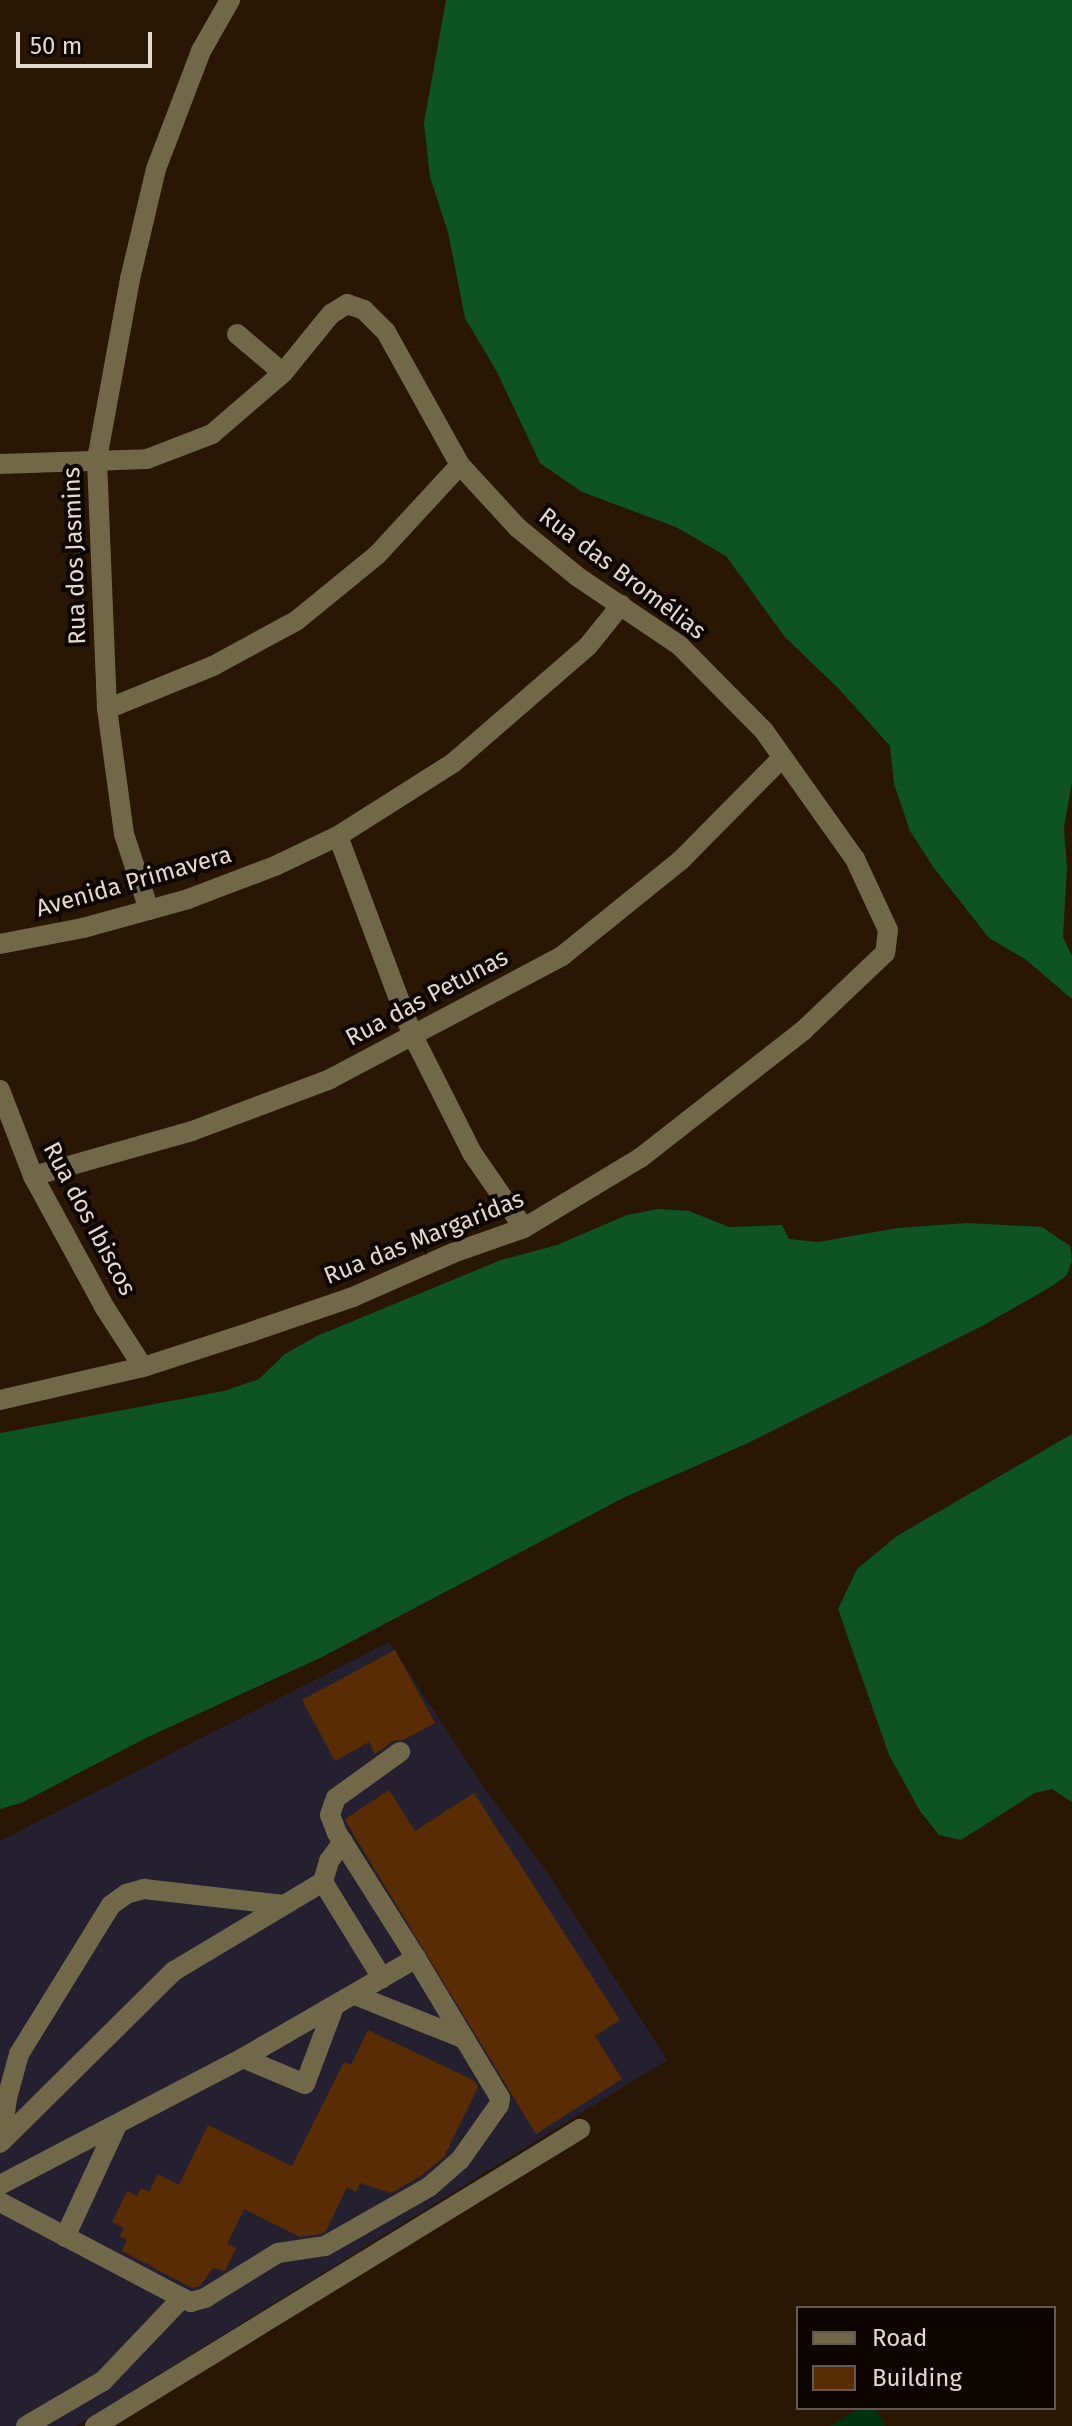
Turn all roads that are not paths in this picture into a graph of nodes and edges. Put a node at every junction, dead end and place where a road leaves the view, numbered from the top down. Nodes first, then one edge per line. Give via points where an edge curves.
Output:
1 (230, 0) edge
2 (237, 334) dead end
3 (283, 373) junction
4 (97, 459) junction
5 (0, 464) edge
6 (460, 465) junction
7 (621, 605) junction
8 (107, 709) junction
9 (782, 758) junction
10 (338, 836) junction
11 (149, 910) junction
12 (0, 944) edge
13 (885, 953) joint
14 (412, 1034) junction
15 (0, 1090) edge
16 (33, 1176) junction
17 (524, 1228) junction
18 (143, 1367) junction
19 (0, 1400) edge
20 (400, 1752) dead end
21 (343, 1842) junction
22 (323, 1882) junction
23 (284, 1905) junction
24 (416, 1958) junction
25 (382, 1978) junction
26 (355, 1995) junction
27 (334, 2007) junction
28 (465, 2039) junction
29 (243, 2058) junction
30 (117, 2125) junction
31 (580, 2129) dead end
32 (1, 2142) edge
33 (0, 2185) edge
34 (0, 2202) edge
35 (65, 2237) junction
36 (182, 2298) junction
37 (26, 2426) edge
38 (95, 2426) edge

1 - 4 street, Rua dos Jasmins via 201,51 156,169
2 - 3 street
3 - 4 street, Rua das Bromélias via 212,434 147,459
3 - 6 street, Rua das Bromélias via 331,314 347,304 364,310 386,332
4 - 5 street, Rua das Bromélias
4 - 8 street, Rua dos Jasmins
6 - 7 street, Rua das Bromélias via 518,528
6 - 8 street via 377,555 296,621 213,666
7 - 9 street, Rua das Bromélias via 679,645 730,694
7 - 10 street, Avenida Primavera via 588,646 453,763
8 - 11 street, Rua dos Jasmins via 124,834
9 - 13 street, Rua das Bromélias via 855,859 888,930
9 - 14 street, Rua das Petunas via 681,860 562,956
10 - 11 street, Avenida Primavera via 219,889
10 - 14 street
11 - 12 street, Avenida Primavera
13 - 17 street, Rua das Margaridas via 815,1021 719,1099 640,1158
14 - 16 street, Rua das Petunas via 302,1090 192,1131
14 - 17 street via 472,1153
15 - 16 street, Rua dos Ibiscos
16 - 18 street, Rua dos Ibiscos
17 - 18 street, Rua das Margaridas via 353,1297
18 - 19 street, Rua das Margaridas
20 - 21 street via 330,1807 332,1824
21 - 22 street via 329,1861
21 - 24 street
22 - 23 street
22 - 25 street
23 - 32 street via 174,1971
23 - 32 street via 144,1889 111,1905 19,2054
24 - 25 street
24 - 28 street
25 - 26 street
26 - 27 street
26 - 28 street
27 - 29 street
27 - 29 street via 305,2084
28 - 36 street via 501,2100 444,2176 325,2246 278,2253 205,2298
29 - 30 street
30 - 33 street
30 - 35 street
31 - 38 street
34 - 35 street
35 - 36 street
36 - 37 street via 103,2381

